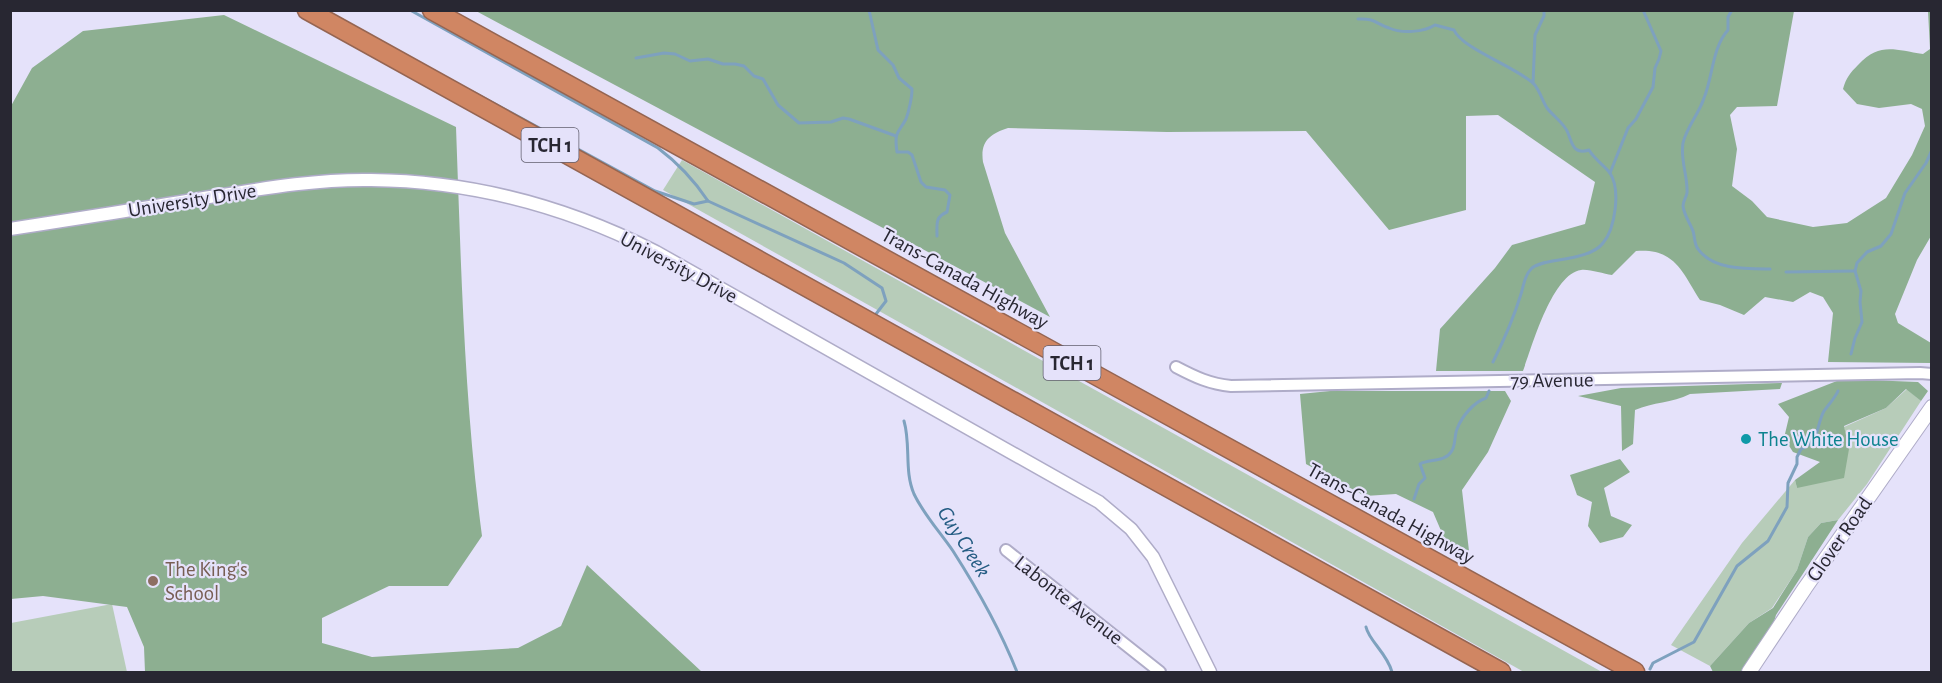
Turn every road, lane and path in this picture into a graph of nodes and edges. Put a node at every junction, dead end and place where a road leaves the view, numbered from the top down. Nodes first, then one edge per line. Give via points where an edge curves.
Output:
1 (307, 10) edge
2 (432, 10) edge
3 (10, 229) edge
4 (1176, 367) dead end
5 (1932, 374) edge
6 (1932, 407) edge
7 (1006, 550) dead end
8 (1160, 672) edge
9 (1210, 672) edge
10 (1501, 672) edge
11 (1635, 672) edge
12 (1749, 672) edge

1 - 10 highway, TCH 1
2 - 11 highway, Trans-Canada Highway / TCH 1
3 - 9 street, University Drive via 341,180 450,186 576,217 656,252 1099,502 1131,529 1153,557
4 - 5 street, 79 Avenue via 1199,379 1231,386
6 - 12 main road, Glover Road
7 - 8 street, Labonte Avenue

